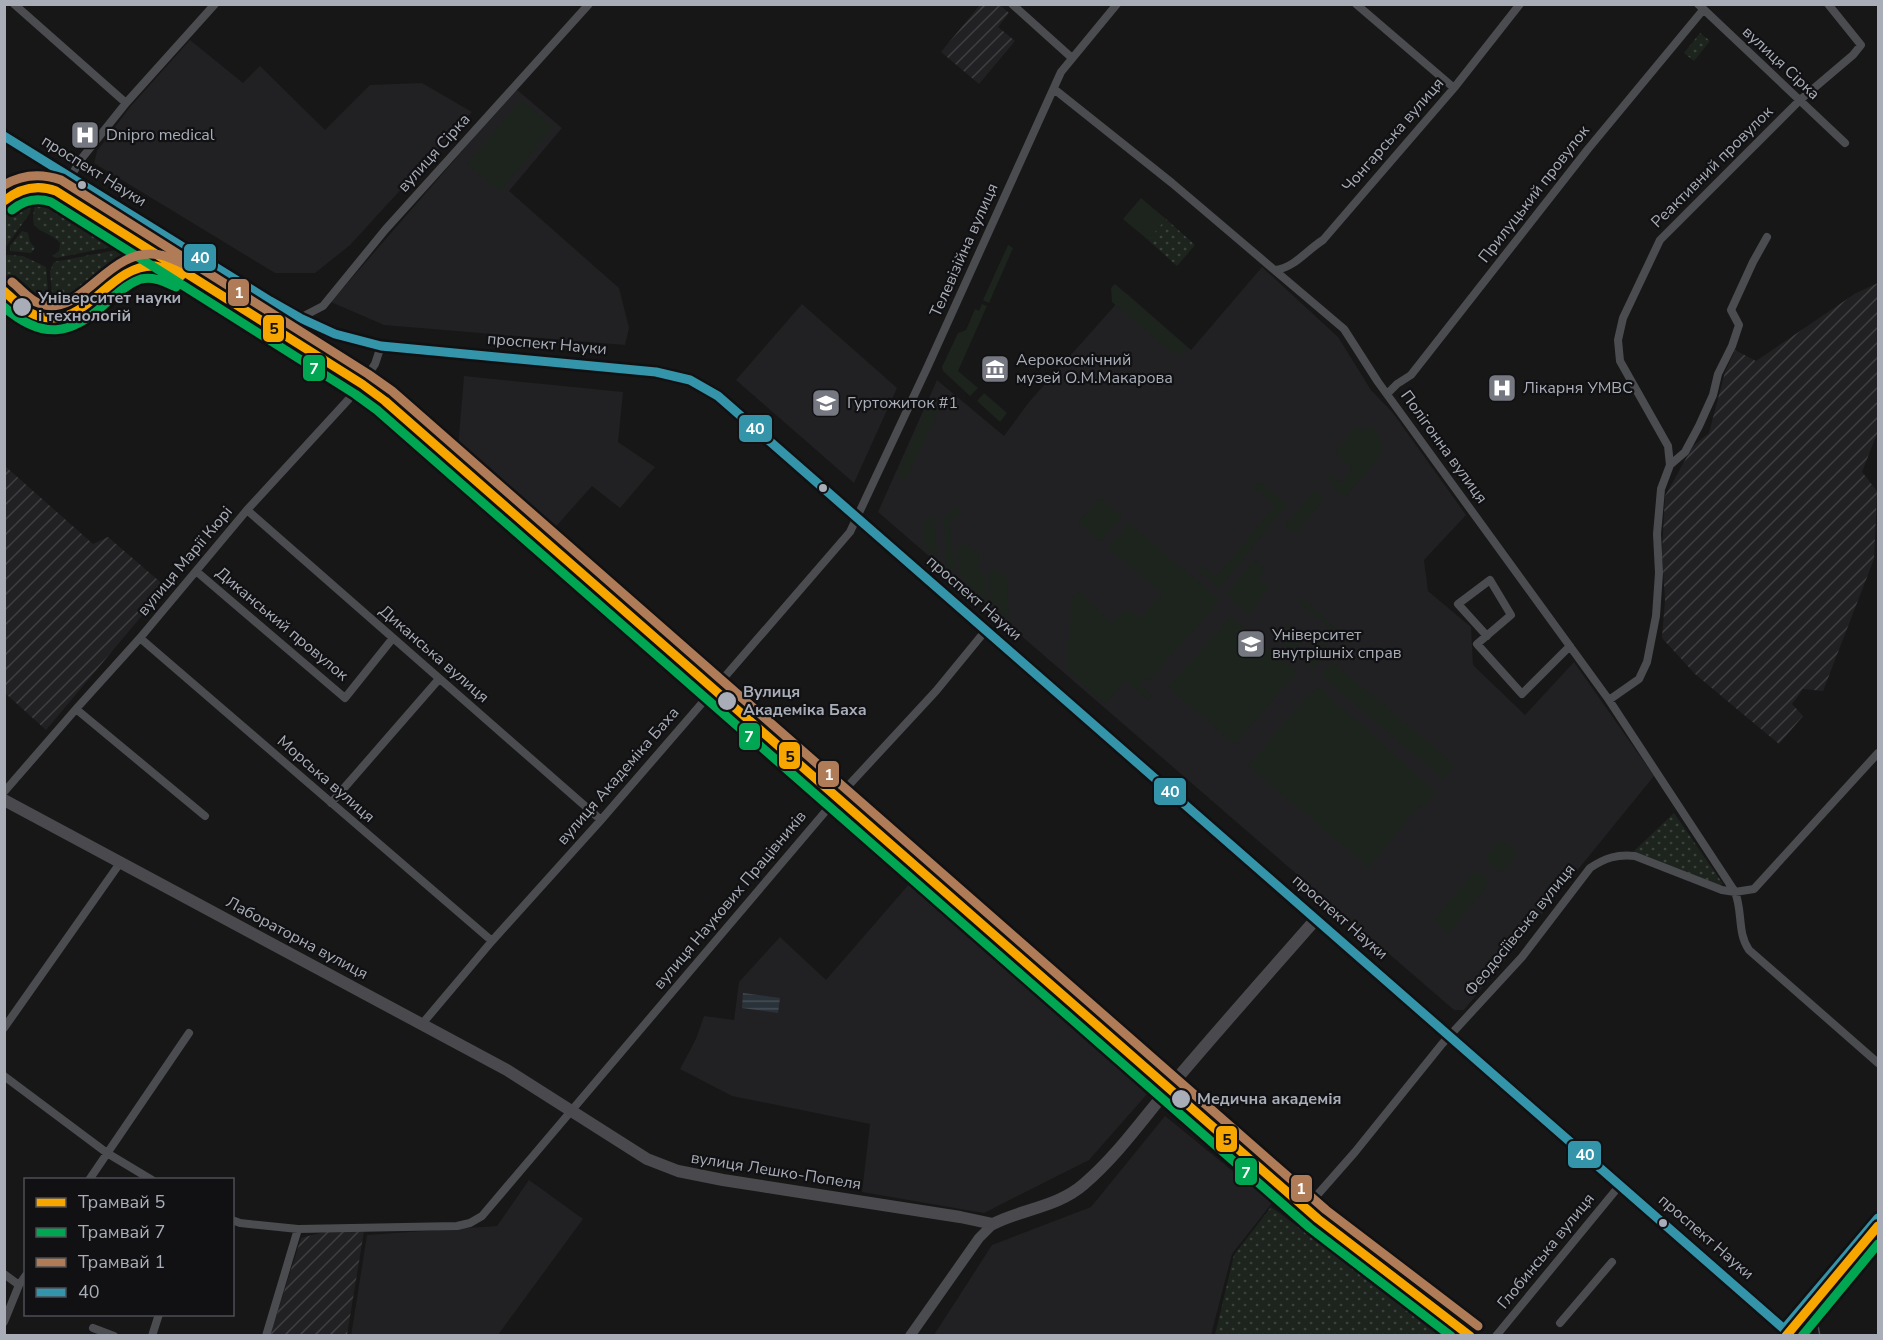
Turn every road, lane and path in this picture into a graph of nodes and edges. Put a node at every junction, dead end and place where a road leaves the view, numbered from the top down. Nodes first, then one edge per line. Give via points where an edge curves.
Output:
1 (14, 4) edge
2 (215, 4) edge
3 (589, 4) edge
4 (1012, 4) edge
5 (1117, 4) edge
6 (1356, 4) edge
7 (1520, 4) edge
8 (1828, 4) edge
9 (1700, 7) edge
10 (1072, 58) junction
11 (1454, 88) junction
12 (1054, 89) junction
13 (1800, 100) junction
14 (126, 103) junction
15 (4, 135) edge
16 (1845, 143) dead end
17 (71, 176) junction
18 (1767, 237) dead end
19 (1276, 270) junction
20 (300, 318) junction
21 (381, 346) junction
22 (360, 386) junction
23 (1387, 394) junction
24 (1670, 465) junction
25 (247, 510) junction
26 (857, 518) junction
27 (196, 571) junction
28 (986, 630) junction
29 (1487, 636) junction
30 (140, 638) junction
31 (393, 638) junction
32 (1570, 646) junction
33 (439, 679) junction
34 (713, 691) junction
35 (1610, 700) junction
36 (76, 709) junction
37 (1878, 753) edge
38 (4, 792) edge
39 (836, 799) junction
40 (4, 800) edge
41 (331, 803) junction
42 (205, 816) dead end
43 (601, 820) junction
44 (120, 863) junction
45 (1735, 892) junction
46 (1316, 919) junction
47 (492, 941) junction
48 (422, 1024) junction
49 (4, 1028) edge
50 (189, 1033) dead end
51 (1450, 1036) junction
52 (1878, 1063) edge
53 (4, 1076) edge
54 (1167, 1090) junction
55 (571, 1111) junction
56 (106, 1153) junction
57 (90, 1178) edge
58 (150, 1178) edge
59 (1620, 1185) junction
60 (1304, 1210) junction
61 (1878, 1218) edge
62 (234, 1221) edge
63 (993, 1224) junction
64 (298, 1229) junction
65 (1878, 1242) edge
66 (1612, 1262) dead end
67 (4, 1274) edge
68 (24, 1278) edge
69 (19, 1285) junction
70 (158, 1316) edge
71 (4, 1322) edge
72 (1560, 1323) dead end
73 (93, 1328) dead end
74 (1786, 1333) edge
75 (114, 1335) edge
76 (152, 1335) edge
77 (266, 1335) edge
78 (910, 1335) edge
79 (1467, 1335) edge
80 (1496, 1335) edge
81 (1798, 1335) edge

1 - 14 street
2 - 14 street
3 - 20 street, вулиця Сірка via 385,230 323,306
4 - 10 street
5 - 10 street, Телевізійна вулиця
6 - 11 street
7 - 11 street, Чонгарська вулиця
8 - 13 street, Реактивний провулок via 1861,45
9 - 13 street, вулиця Сірка
9 - 23 street, Прилуцький провулок via 1411,375
10 - 12 street, Телевізійна вулиця
11 - 19 street, Чонгарська вулиця via 1323,240 1285,269
12 - 19 street, Полігонна вулиця
12 - 26 street, Телевізійна вулиця
13 - 16 street, вулиця Сірка
13 - 24 street, Реактивний провулок via 1660,240 1623,318 1618,340 1620,361 1668,446
14 - 17 street
15 - 17 main road, проспект Науки
17 - 20 main road, проспект Науки
18 - 24 street via 1731,310 1739,325 1713,394 1685,452
19 - 23 street, Полігонна вулиця via 1344,329
20 - 21 main road, проспект Науки via 335,334
21 - 22 street, вулиця Марії Кюрі via 375,364
21 - 26 main road, проспект Науки via 656,372 683,378 717,396
22 - 25 street, вулиця Марії Кюрі
22 - 34 street
23 - 32 street, Полігонна вулиця
24 - 35 street via 1661,489 1656,616 1647,662 1639,679
25 - 27 street, вулиця Марії Кюрі
25 - 31 street, Диканська вулиця
26 - 28 main road, проспект Науки
26 - 34 street, вулиця Академіка Баха via 842,543
27 - 30 street, вулиця Марії Кюрі
27 - 31 street, Диканський провулок via 345,698
28 - 39 street, вулиця Наукових Працівників via 936,691
28 - 46 main road, проспект Науки
29 - 29 street via 1511,615 1490,580 1458,604
29 - 32 street via 1477,644 1522,694
30 - 36 street, вулиця Марії Кюрі
30 - 41 street, Морська вулиця
31 - 33 street, Диканська вулиця
32 - 35 street, Полігонна вулиця
33 - 41 street
33 - 43 street, Диканська вулиця
34 - 39 street
34 - 43 street, вулиця Академіка Баха
35 - 45 street, Полігонна вулиця
36 - 38 street, вулиця Марії Кюрі
36 - 42 street
37 - 45 street via 1754,890
39 - 54 street
39 - 55 street, вулиця Наукових Працівників
40 - 44 main road, Лабораторна вулиця
41 - 47 street, Морська вулиця
43 - 47 street, вулиця Академіка Баха
44 - 48 main road, Лабораторна вулиця
44 - 49 street
45 - 51 street, Феодосіївська вулиця via 1635,856 1621,854 1603,860 1590,868 1522,957
45 - 52 street via 1743,941 1749,950
46 - 51 main road, проспект Науки
46 - 54 main road
47 - 48 street, вулиця Академіка Баха
48 - 55 main road, Лабораторна вулиця via 507,1070
50 - 56 street
51 - 59 main road, проспект Науки
51 - 60 street, Феодосіївська вулиця
53 - 56 street
54 - 60 street
54 - 63 main road via 1084,1185 1050,1204
55 - 63 main road, вулиця Лешко-Попеля via 647,1159 678,1171
55 - 64 street via 486,1211 470,1222 457,1226
56 - 57 street
56 - 58 street
59 - 74 main road, проспект Науки
59 - 80 street, Глобинська вулиця
60 - 79 street
61 - 74 main road
62 - 64 street
63 - 78 street
64 - 77 street
65 - 81 main road
66 - 72 street
67 - 69 street
68 - 69 street
69 - 71 street
70 - 76 street
73 - 75 street

